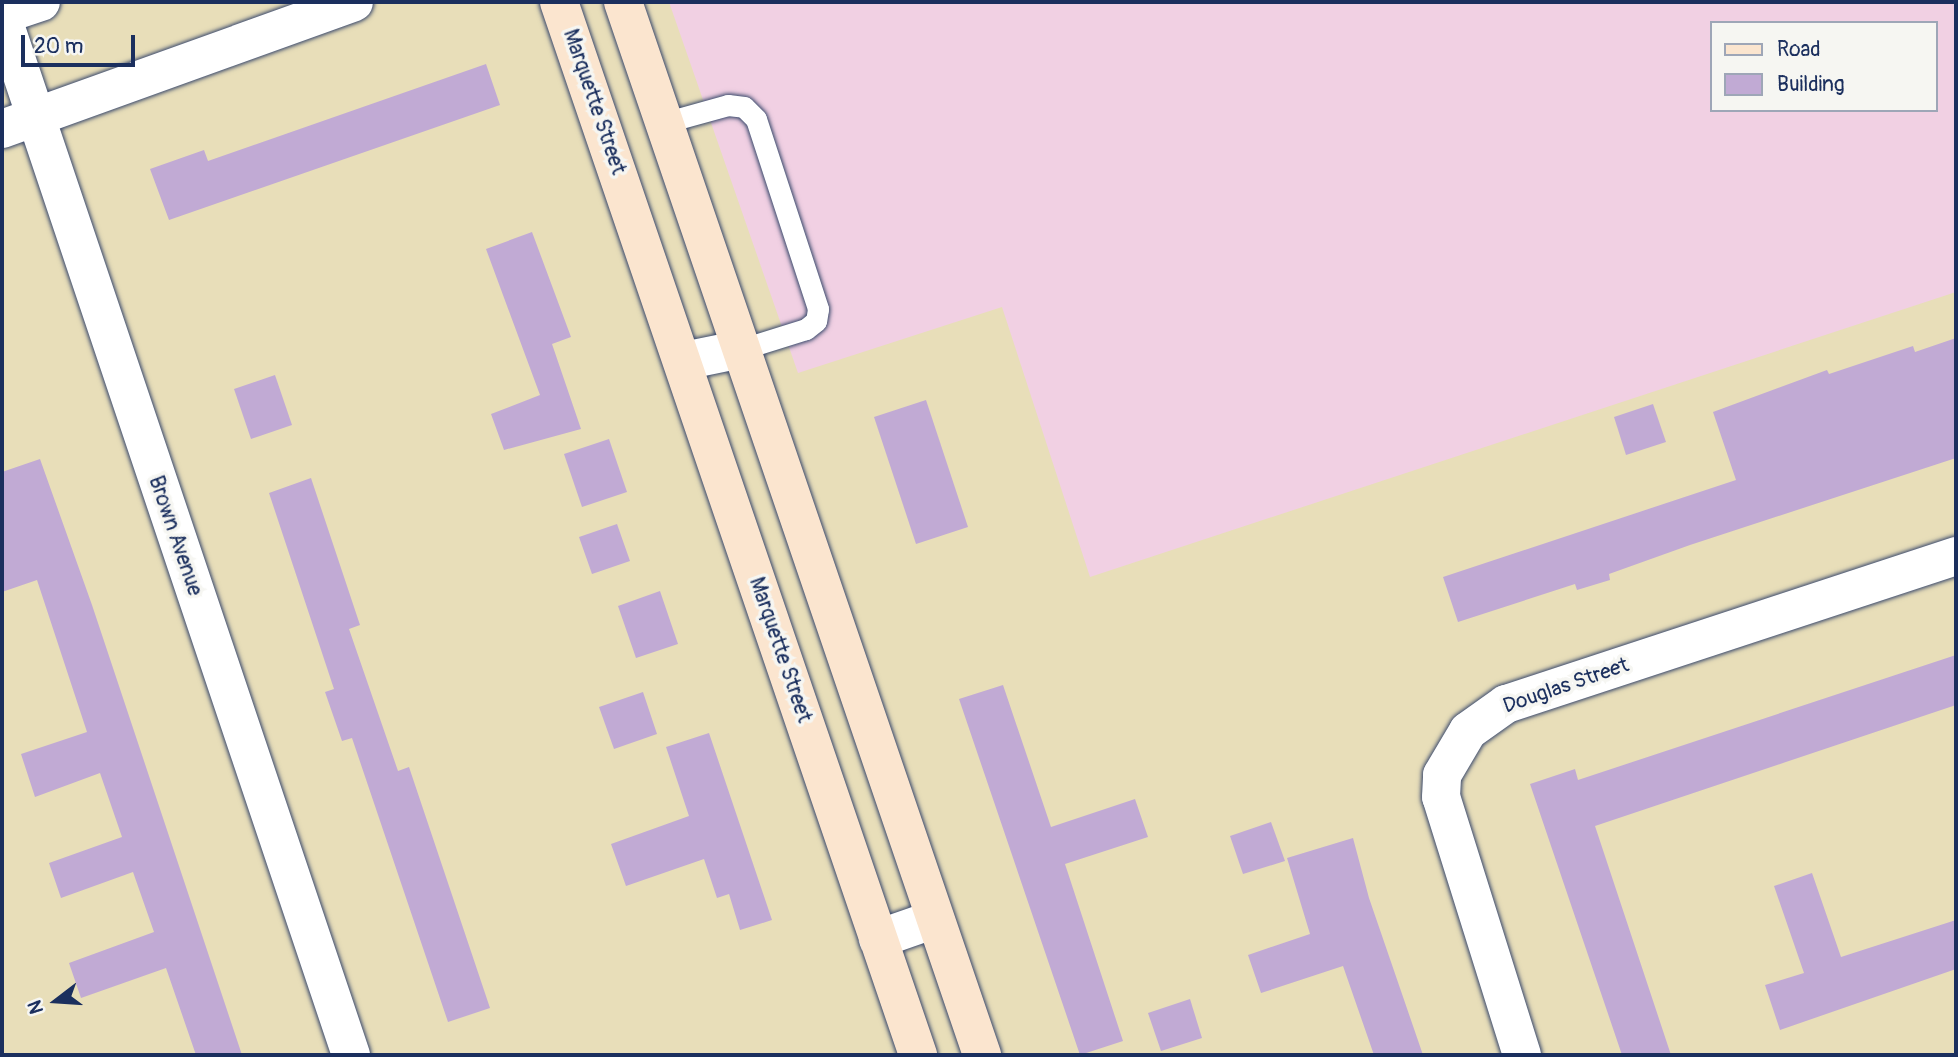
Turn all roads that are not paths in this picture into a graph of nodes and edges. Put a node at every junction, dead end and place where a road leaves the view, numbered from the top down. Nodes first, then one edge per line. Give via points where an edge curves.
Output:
1 (41, 2) edge
2 (354, 2) edge
3 (559, 2) edge
4 (623, 2) edge
5 (2, 15) edge
6 (663, 123) junction
7 (18, 124) edge
8 (742, 348) junction
9 (683, 362) junction
10 (1956, 556) edge
11 (935, 919) junction
12 (878, 939) junction
13 (351, 1055) edge
14 (918, 1055) edge
15 (982, 1055) edge
16 (1522, 1055) edge

1 - 5 street
2 - 7 street
3 - 9 street, Marquette Street
4 - 6 street
5 - 7 street, Brown Avenue
6 - 8 street
6 - 8 lane via 728,105 744,107 756,119 818,309 816,321 806,329
7 - 13 street, Brown Avenue
8 - 9 street
8 - 11 street
9 - 12 street, Marquette Street
10 - 16 street, Douglas Street via 1506,704 1468,731 1442,775 1441,797
11 - 12 street
11 - 15 street
12 - 14 street, Marquette Street

